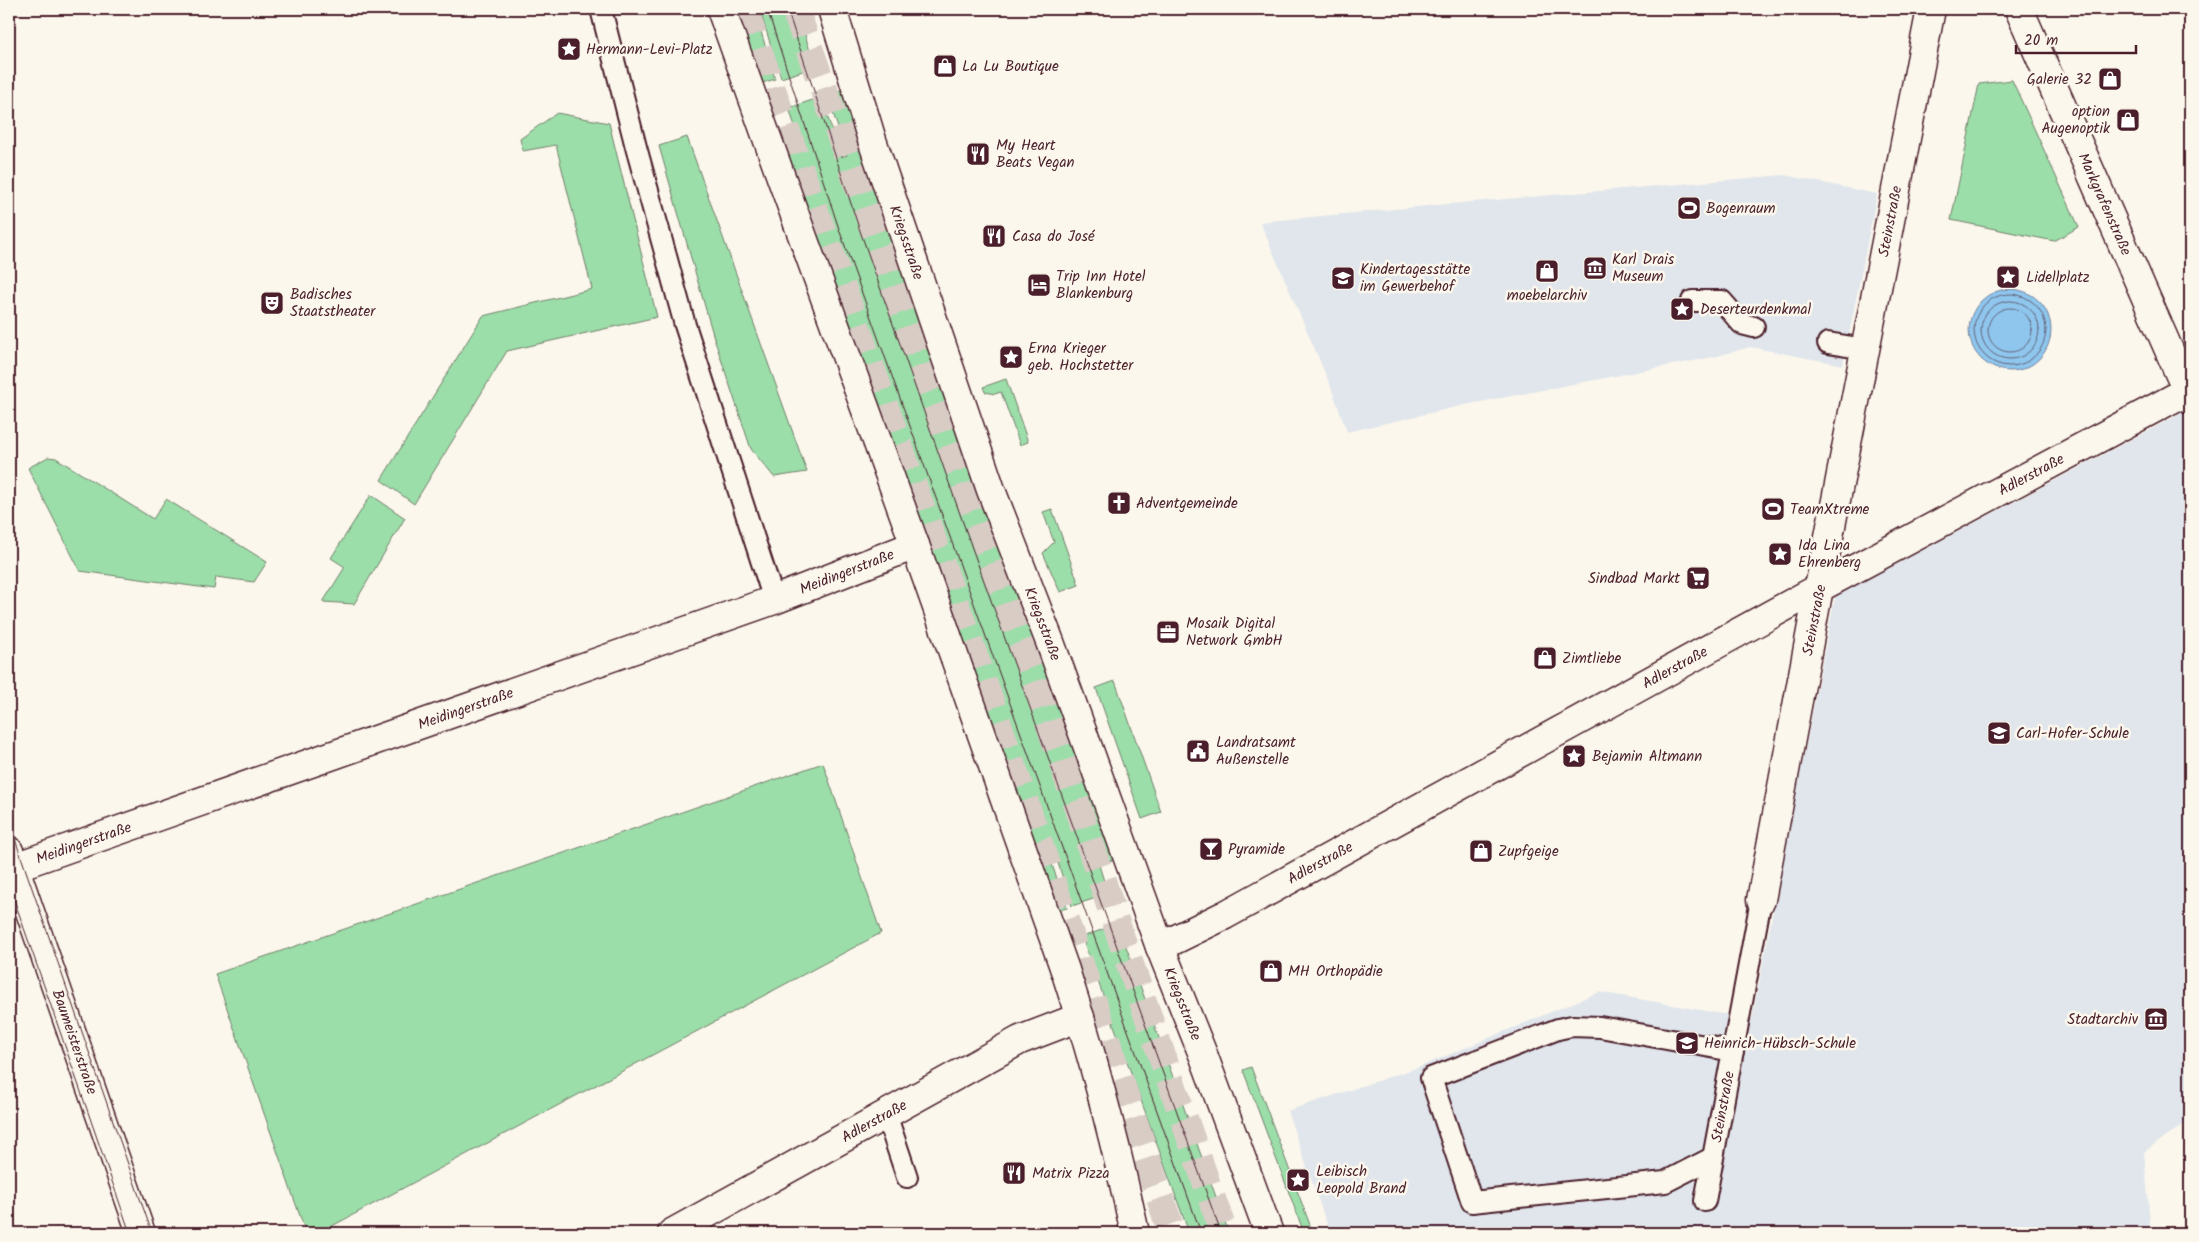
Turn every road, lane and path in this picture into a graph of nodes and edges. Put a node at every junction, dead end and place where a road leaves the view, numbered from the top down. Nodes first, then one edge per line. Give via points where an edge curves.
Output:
1 (601, 9) edge
2 (721, 9) edge
3 (832, 9) edge
4 (1931, 9) edge
5 (2019, 9) edge
6 (1692, 301) dead end
7 (1754, 327) dead end
8 (1828, 343) dead end
9 (1865, 349) junction
10 (2189, 393) edge
11 (915, 545) junction
12 (1819, 588) junction
13 (774, 600) junction
14 (11, 862) edge
15 (1761, 900) joint
16 (1160, 946) junction
17 (1080, 1017) junction
18 (1733, 1051) junction
19 (886, 1114) junction
20 (1712, 1158) junction
21 (907, 1177) dead end
22 (1705, 1201) dead end
23 (141, 1233) edge
24 (672, 1233) edge
25 (1135, 1233) edge
26 (1269, 1233) edge

1 - 13 lane via 685,325
2 - 11 street
3 - 16 street, Kriegsstraße via 884,176 991,490 1050,642
4 - 9 street, Steinstraße
5 - 10 street, Markgrafenstraße
6 - 7 lane via 1722,301 1742,324
8 - 9 lane
9 - 12 street, Steinstraße
10 - 12 street, Adlerstraße
11 - 13 street, Meidingerstraße
11 - 17 street
12 - 15 street, Steinstraße
12 - 16 street, Adlerstraße via 1224,916
13 - 14 street, Meidingerstraße
14 - 23 street, Baumeisterstraße
15 - 18 lane, Steinstraße
16 - 26 street, Kriegsstraße
17 - 19 street, Adlerstraße via 1020,1040
17 - 25 street
18 - 20 lane, Steinstraße
18 - 20 lane via 1600,1027 1572,1026 1432,1078 1472,1202 1664,1182
19 - 21 lane
19 - 24 street, Adlerstraße
20 - 22 lane, Steinstraße

